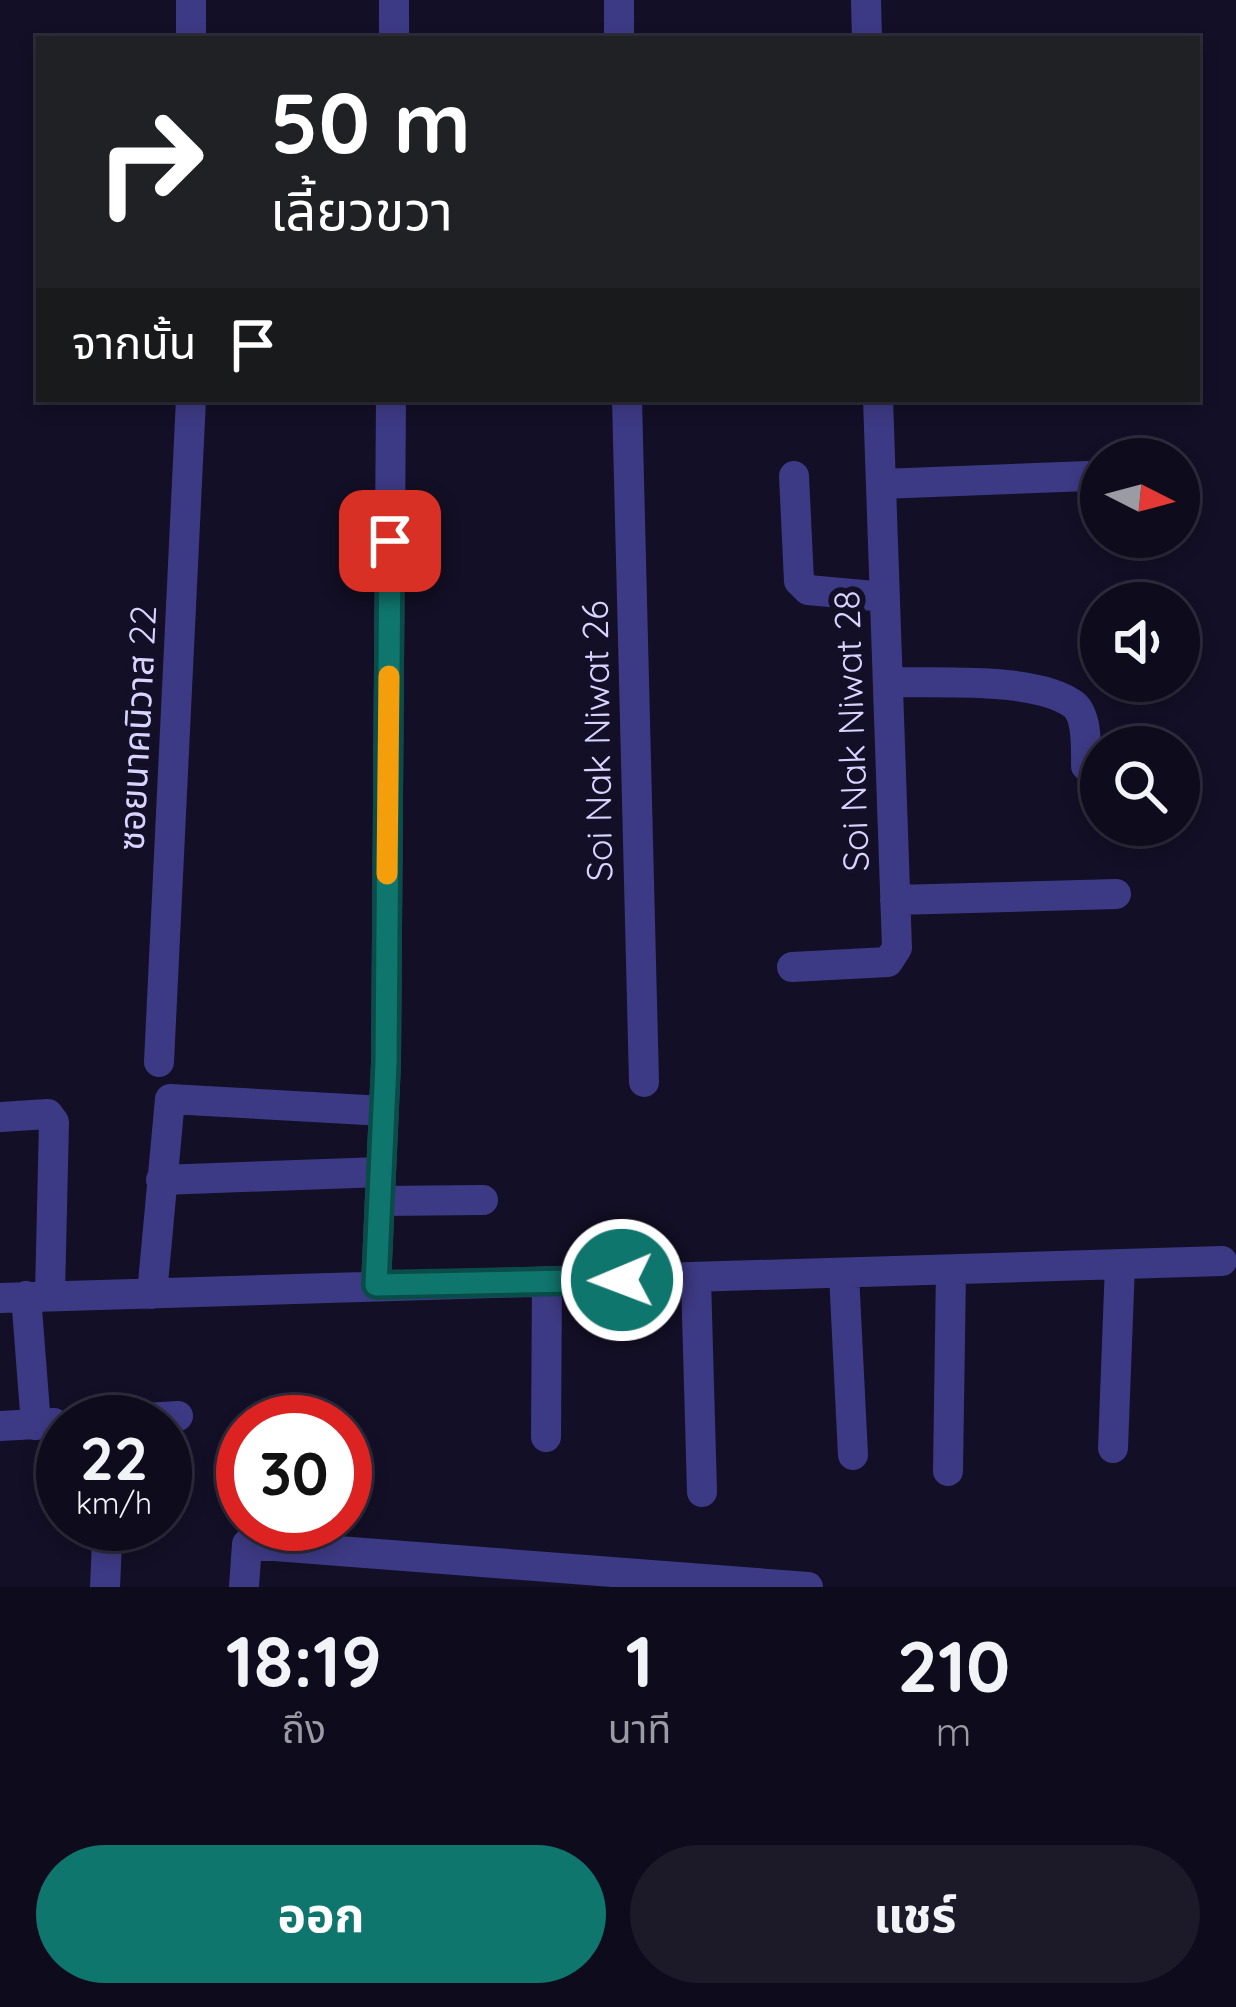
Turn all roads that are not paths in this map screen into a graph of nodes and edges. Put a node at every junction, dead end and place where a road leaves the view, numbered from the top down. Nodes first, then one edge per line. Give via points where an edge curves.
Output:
1 (191, 0) edge
2 (394, 0) edge
3 (619, 0) edge
4 (866, 0) edge
5 (191, 36) edge
6 (394, 36) edge
7 (620, 36) edge
8 (866, 36) edge
9 (191, 402) edge
10 (391, 402) edge
11 (627, 402) edge
12 (878, 402) edge
13 (794, 476) dead end
14 (1080, 476) edge
15 (881, 484) junction
16 (885, 597) junction
17 (888, 682) junction
18 (1083, 726) edge
19 (1116, 894) dead end
20 (896, 900) junction
21 (792, 967) dead end
22 (159, 1062) dead end
23 (644, 1082) dead end
24 (384, 1111) junction
25 (0, 1117) edge
26 (161, 1180) junction
27 (380, 1187) junction
28 (483, 1200) dead end
29 (1222, 1261) dead end
30 (1120, 1264) junction
31 (951, 1270) junction
32 (844, 1274) junction
33 (696, 1279) junction
34 (547, 1281) junction
35 (376, 1285) junction
36 (152, 1294) junction
37 (25, 1296) edge
38 (44, 1395) edge
39 (36, 1425) edge
40 (0, 1426) edge
41 (546, 1436) dead end
42 (1113, 1448) dead end
43 (853, 1455) dead end
44 (948, 1471) dead end
45 (702, 1492) dead end
46 (107, 1551) edge
47 (105, 1587) edge
48 (244, 1587) edge
49 (808, 1587) edge

1 - 5 street
2 - 6 street
3 - 7 street
4 - 8 street
9 - 22 street, ซอยนาคนิวาส 22
10 - 24 street
11 - 23 street, Soi Nak Niwat 26
12 - 15 street, Soi Nak Niwat 28
13 - 16 street via 800,581 808,590
14 - 15 street
15 - 16 street, Soi Nak Niwat 28
16 - 17 street, Soi Nak Niwat 28
17 - 18 street via 1024,688 1073,704
17 - 20 street, Soi Nak Niwat 28
19 - 20 street
20 - 21 street, Soi Nak Niwat 28 via 897,948 889,962
24 - 26 street via 170,1099
24 - 27 street
25 - 37 street via 47,1114 54,1122
26 - 27 street
26 - 36 street
27 - 28 street
27 - 35 street
29 - 30 street
30 - 31 street
30 - 42 street
31 - 32 street
31 - 44 street
32 - 33 street
32 - 43 street
33 - 34 street
33 - 45 street
34 - 35 street
34 - 41 street
35 - 36 street
36 - 37 street
37 - 38 street
39 - 40 street
46 - 47 street
48 - 49 street via 247,1544

